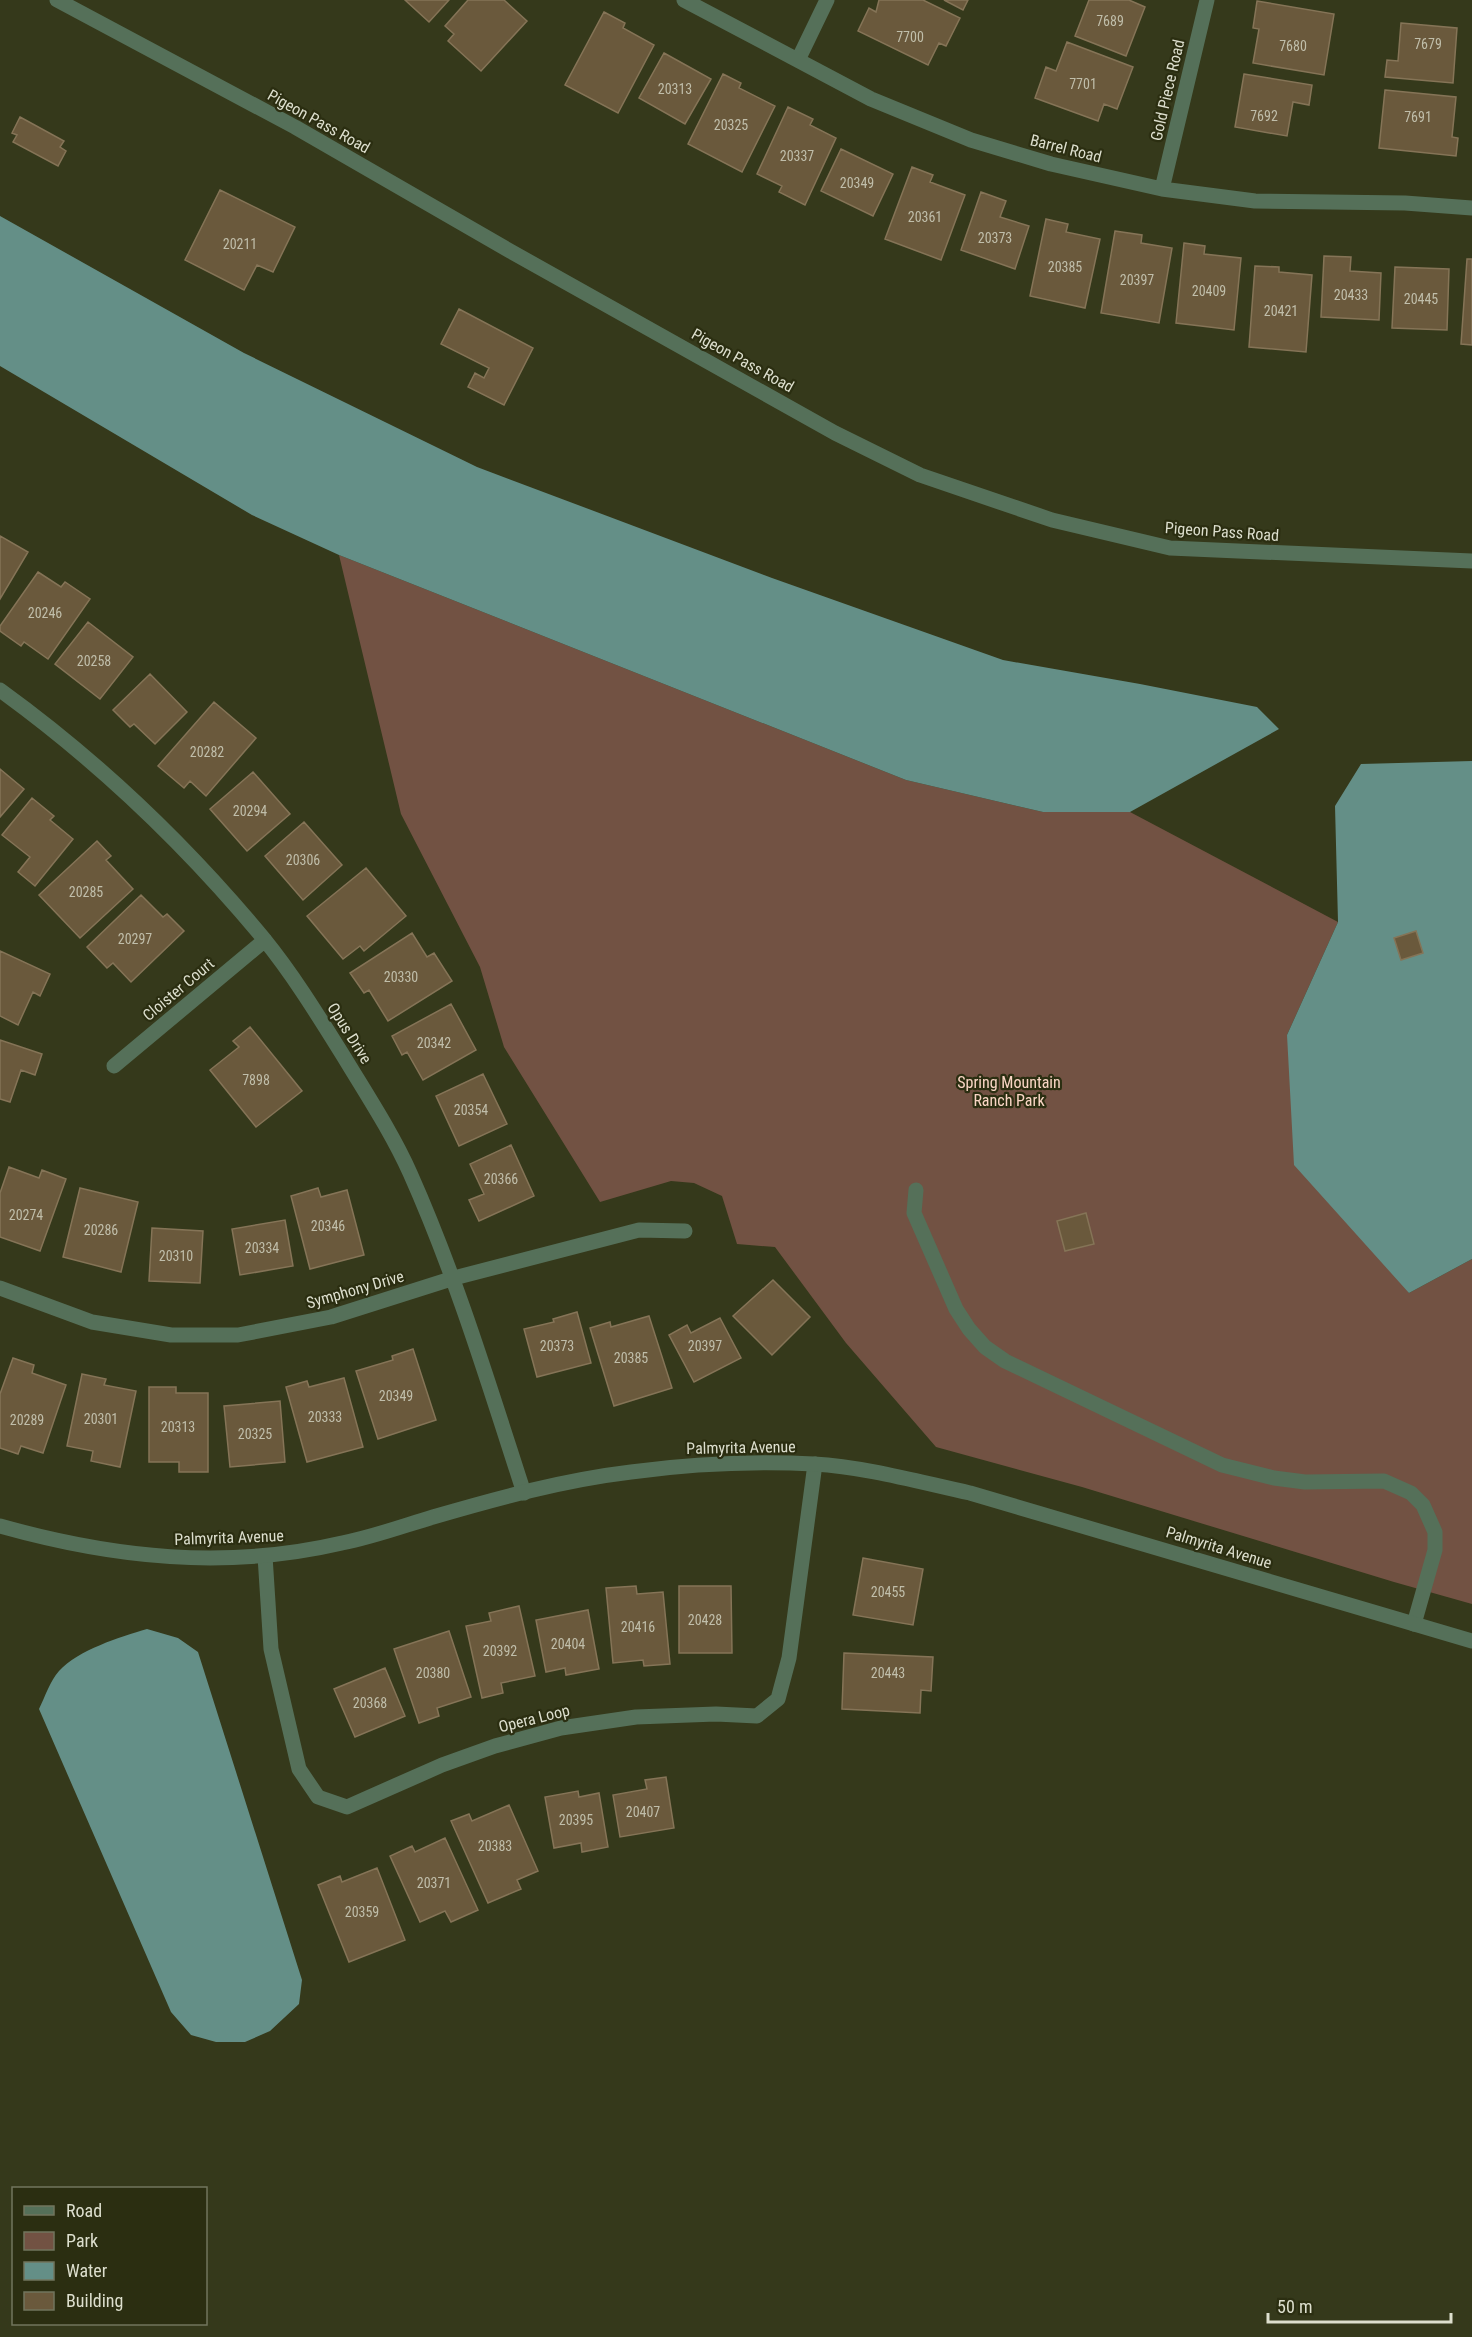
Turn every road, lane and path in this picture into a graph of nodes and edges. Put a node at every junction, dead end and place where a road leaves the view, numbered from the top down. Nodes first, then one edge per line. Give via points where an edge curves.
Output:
1 (57, 0) edge
2 (684, 0) edge
3 (827, 0) edge
4 (1207, 0) edge
5 (798, 60) junction
6 (1162, 189) junction
7 (1472, 208) edge
8 (1472, 561) edge
9 (0, 690) edge
10 (265, 940) junction
11 (114, 1066) dead end
12 (916, 1190) dead end
13 (685, 1231) dead end
14 (454, 1278) junction
15 (0, 1288) edge
16 (815, 1464) junction
17 (524, 1492) junction
18 (0, 1526) edge
19 (265, 1556) junction
20 (1414, 1624) junction
21 (1472, 1641) edge

1 - 8 street, Pigeon Pass Road via 295,127 835,433 920,475 1052,520 1170,548
2 - 5 street, Barrel Road
3 - 5 street
4 - 6 street, Gold Piece Road
5 - 6 street, Barrel Road via 871,99 971,140 1051,164
6 - 7 street, Barrel Road via 1255,201
9 - 10 street, Opus Drive via 132,797
10 - 11 street, Cloister Court
10 - 14 street, Opus Drive via 369,1097 409,1171
12 - 20 street via 914,1213 956,1309 985,1347 1005,1361 1222,1465 1305,1482 1384,1481 1411,1493 1423,1506 1435,1532 1435,1551
13 - 14 street, Symphony Drive via 639,1230
14 - 15 street, Symphony Drive via 332,1317 238,1335 171,1335 92,1322
14 - 17 street, Opus Drive
16 - 17 street, Palmyrita Avenue via 671,1467
16 - 19 street, Opera Loop via 789,1658 778,1699 757,1716 636,1717 561,1728 442,1765 347,1807 318,1797 299,1769 271,1649
16 - 20 street, Palmyrita Avenue via 891,1475 970,1493
17 - 19 street, Palmyrita Avenue via 342,1544
18 - 19 street, Palmyrita Avenue via 103,1551 181,1558
20 - 21 street, Palmyrita Avenue

